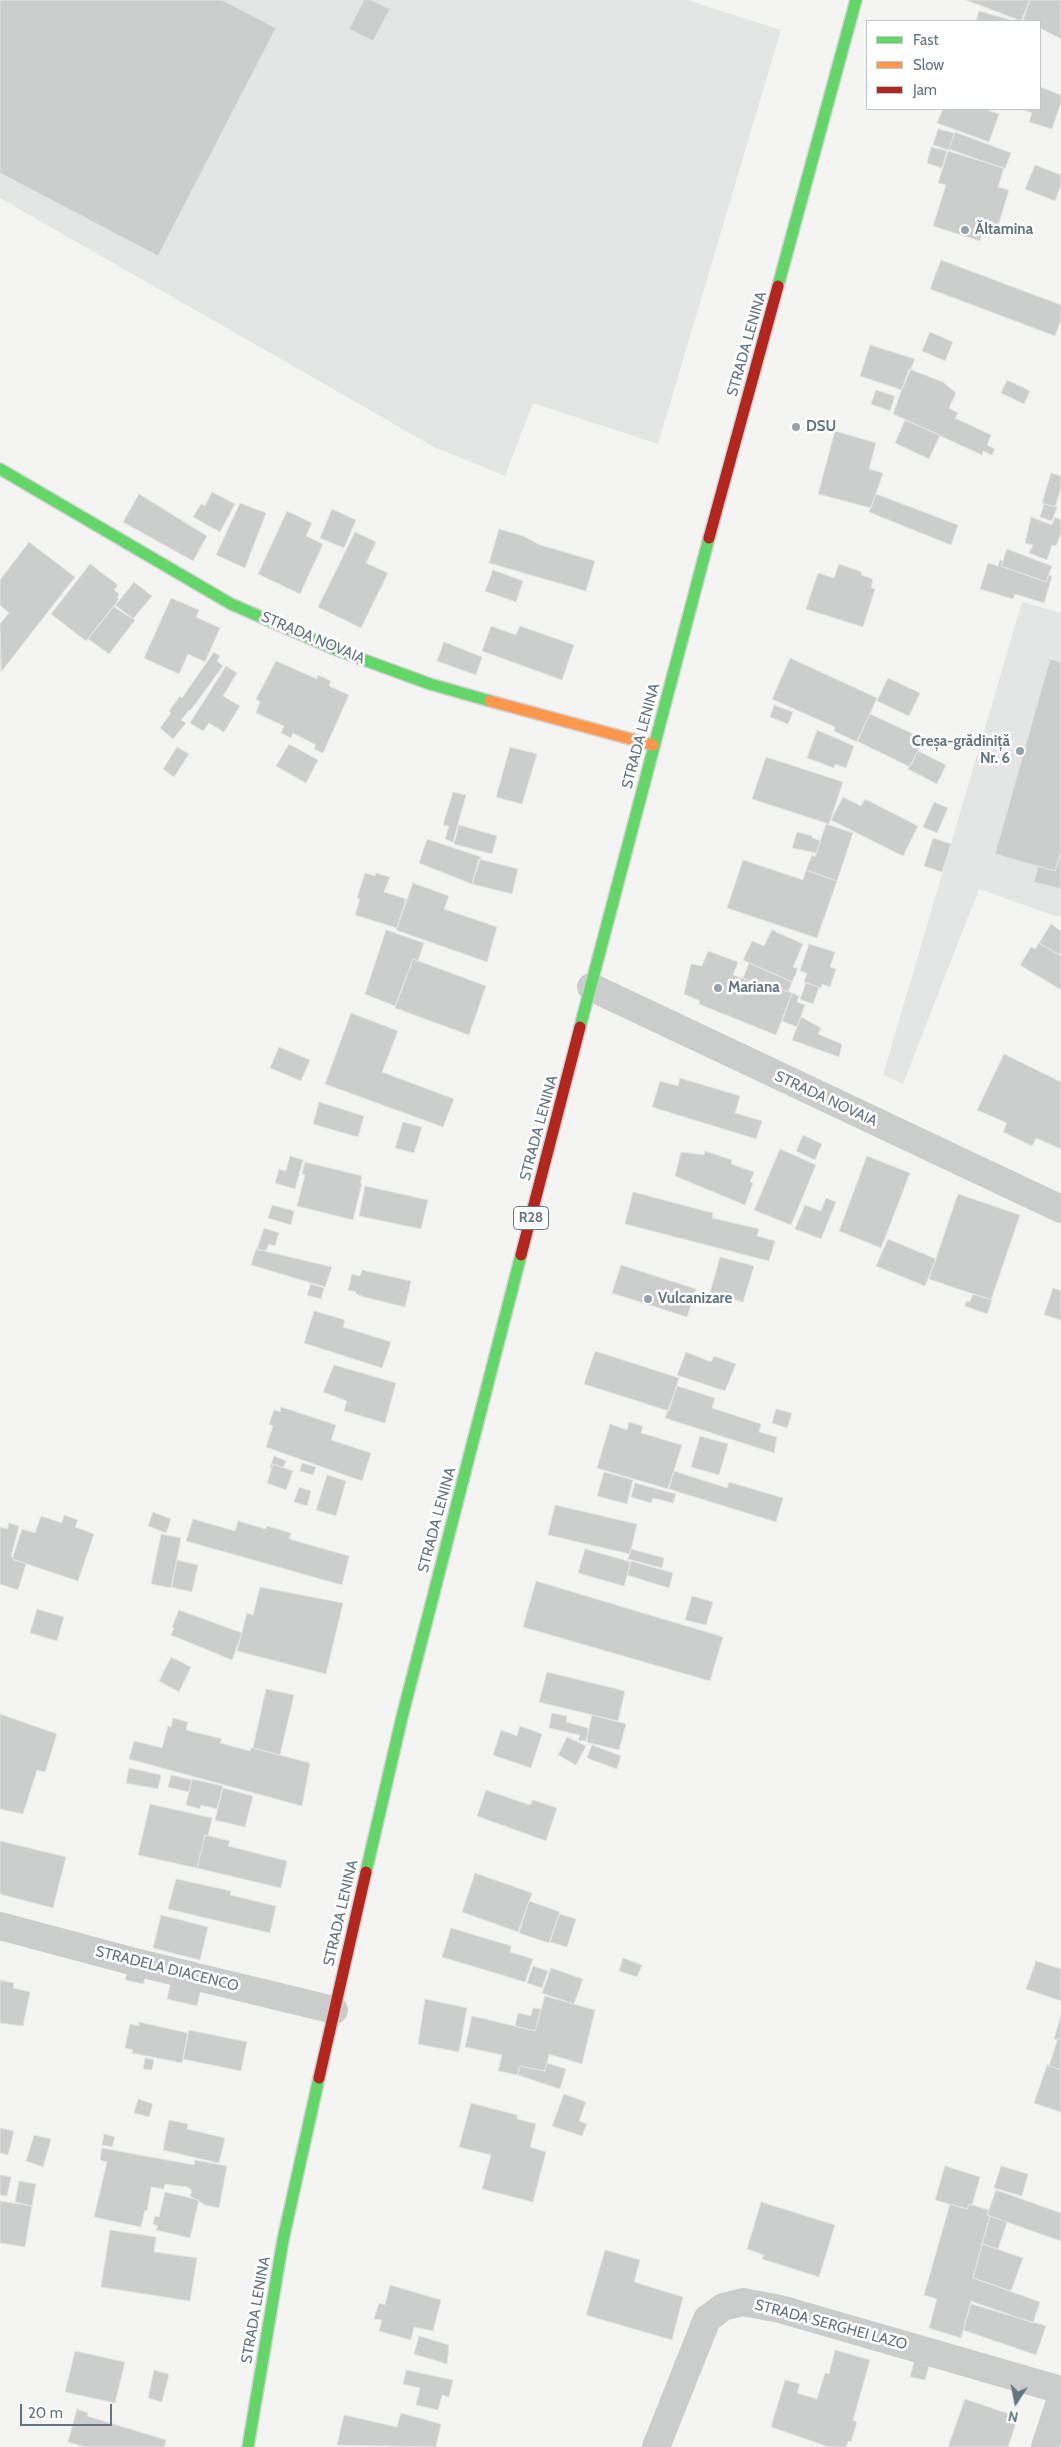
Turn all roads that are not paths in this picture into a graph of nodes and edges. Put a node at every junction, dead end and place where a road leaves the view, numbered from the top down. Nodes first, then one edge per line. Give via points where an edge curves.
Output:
1 (856, 0) edge
2 (0, 469) edge
3 (653, 745) junction
4 (591, 987) junction
5 (1061, 1209) edge
6 (0, 1926) edge
7 (334, 2010) junction
8 (1061, 2390) edge
9 (1061, 2399) edge
10 (248, 2447) edge
11 (656, 2447) edge
12 (1044, 2447) edge

1 - 3 main road, STRADA LENINA / R28
2 - 3 main road, STRADA NOVAIA via 231,604 337,650 430,684
3 - 4 main road, STRADA LENINA / R28
4 - 5 street, STRADA NOVAIA
4 - 7 main road, STRADA LENINA / R28 via 402,1717
6 - 7 street, STRADELA DIACENCO
7 - 10 main road, STRADA LENINA / R28 via 284,2240
8 - 11 street, STRADA SERGHEI LAZO via 780,2309 743,2302 723,2307 707,2319
9 - 12 street

